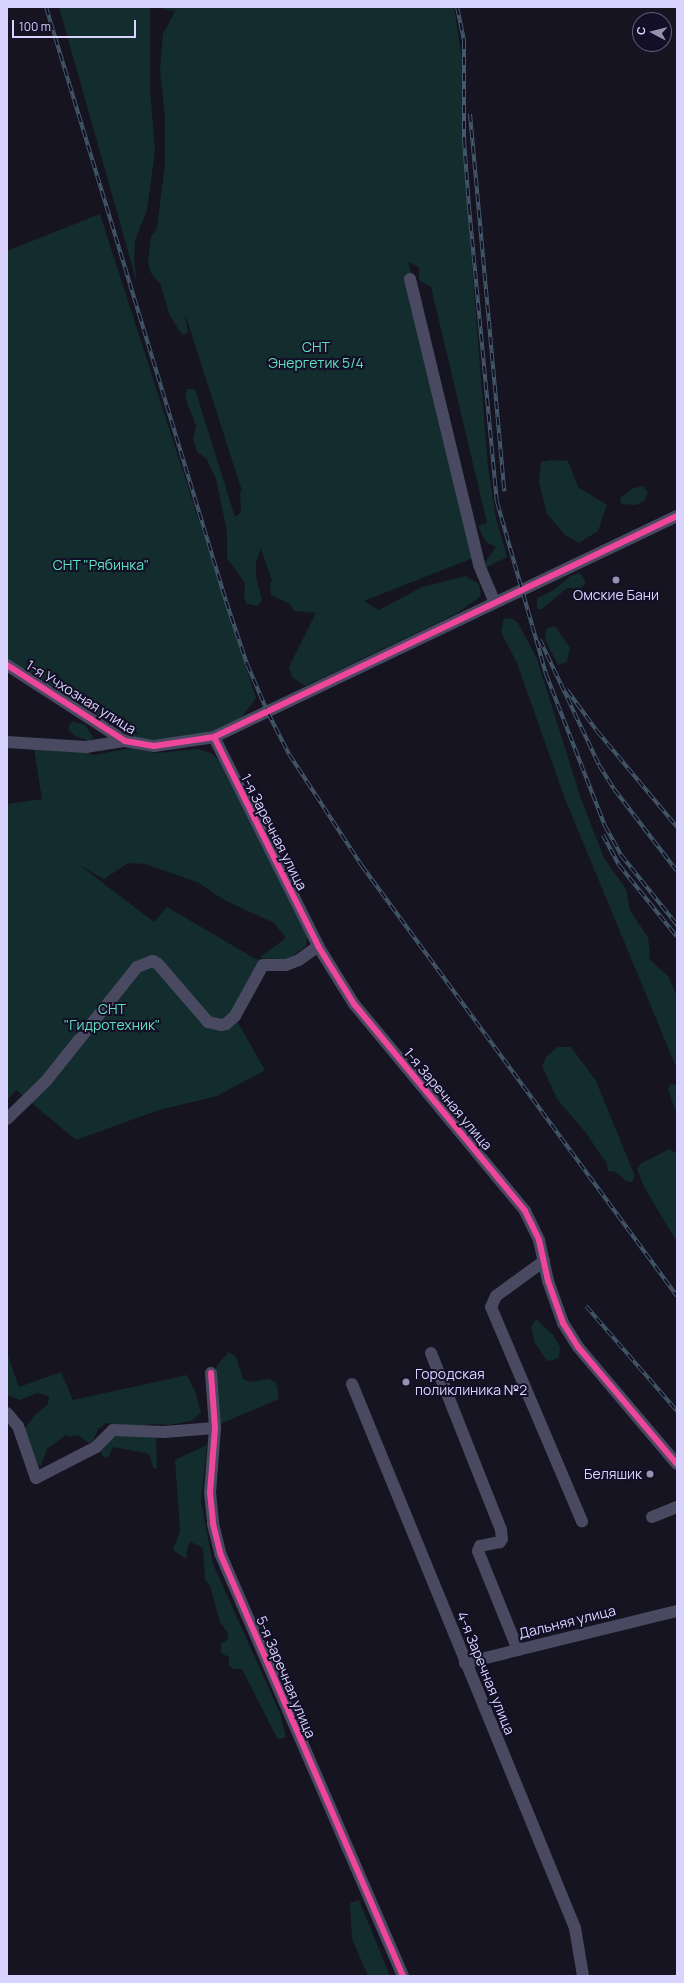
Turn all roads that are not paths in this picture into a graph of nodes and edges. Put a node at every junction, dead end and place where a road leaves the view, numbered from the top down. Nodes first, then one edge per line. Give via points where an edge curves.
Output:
1 (410, 279) dead end
2 (677, 516) edge
3 (495, 603) junction
4 (7, 665) edge
5 (214, 737) junction
6 (125, 741) junction
7 (7, 742) edge
8 (318, 946) junction
9 (7, 1118) edge
10 (544, 1261) junction
11 (431, 1353) dead end
12 (211, 1373) dead end
13 (352, 1384) dead end
14 (7, 1413) edge
15 (215, 1428) junction
16 (677, 1464) edge
17 (677, 1507) edge
18 (652, 1516) dead end
19 (582, 1521) dead end
20 (677, 1610) edge
21 (518, 1650) junction
22 (465, 1663) junction
23 (403, 1976) edge
24 (584, 1976) edge

1 - 3 street via 479,565
2 - 3 street, 1-я Учхозная улица
3 - 5 street, 1-я Учхозная улица
4 - 6 street, 1-я Учхозная улица
5 - 6 street, 1-я Учхозная улица via 154,746
5 - 8 street, 1-я Заречная улица
6 - 7 street via 86,747
8 - 9 street via 299,960 286,965 263,965 235,1016 221,1025 208,1022 158,964 153,961 137,967 46,1081
8 - 10 street, 1-я Заречная улица via 354,1004 525,1211 539,1240
10 - 16 street, 1-я Заречная улица via 557,1308 578,1347
10 - 19 street via 496,1296 491,1307
11 - 21 street via 501,1530 500,1542 480,1546 478,1551
12 - 15 street, 5-я Заречная улица
13 - 22 street, 4-я Заречная улица
14 - 15 street via 18,1426 36,1478 96,1447 114,1430 164,1432
15 - 23 street, 5-я Заречная улица via 210,1493 213,1524 220,1553
17 - 18 street
20 - 21 street, Дальняя улица
21 - 22 street, Дальняя улица
22 - 24 street, 4-я Заречная улица via 575,1928

